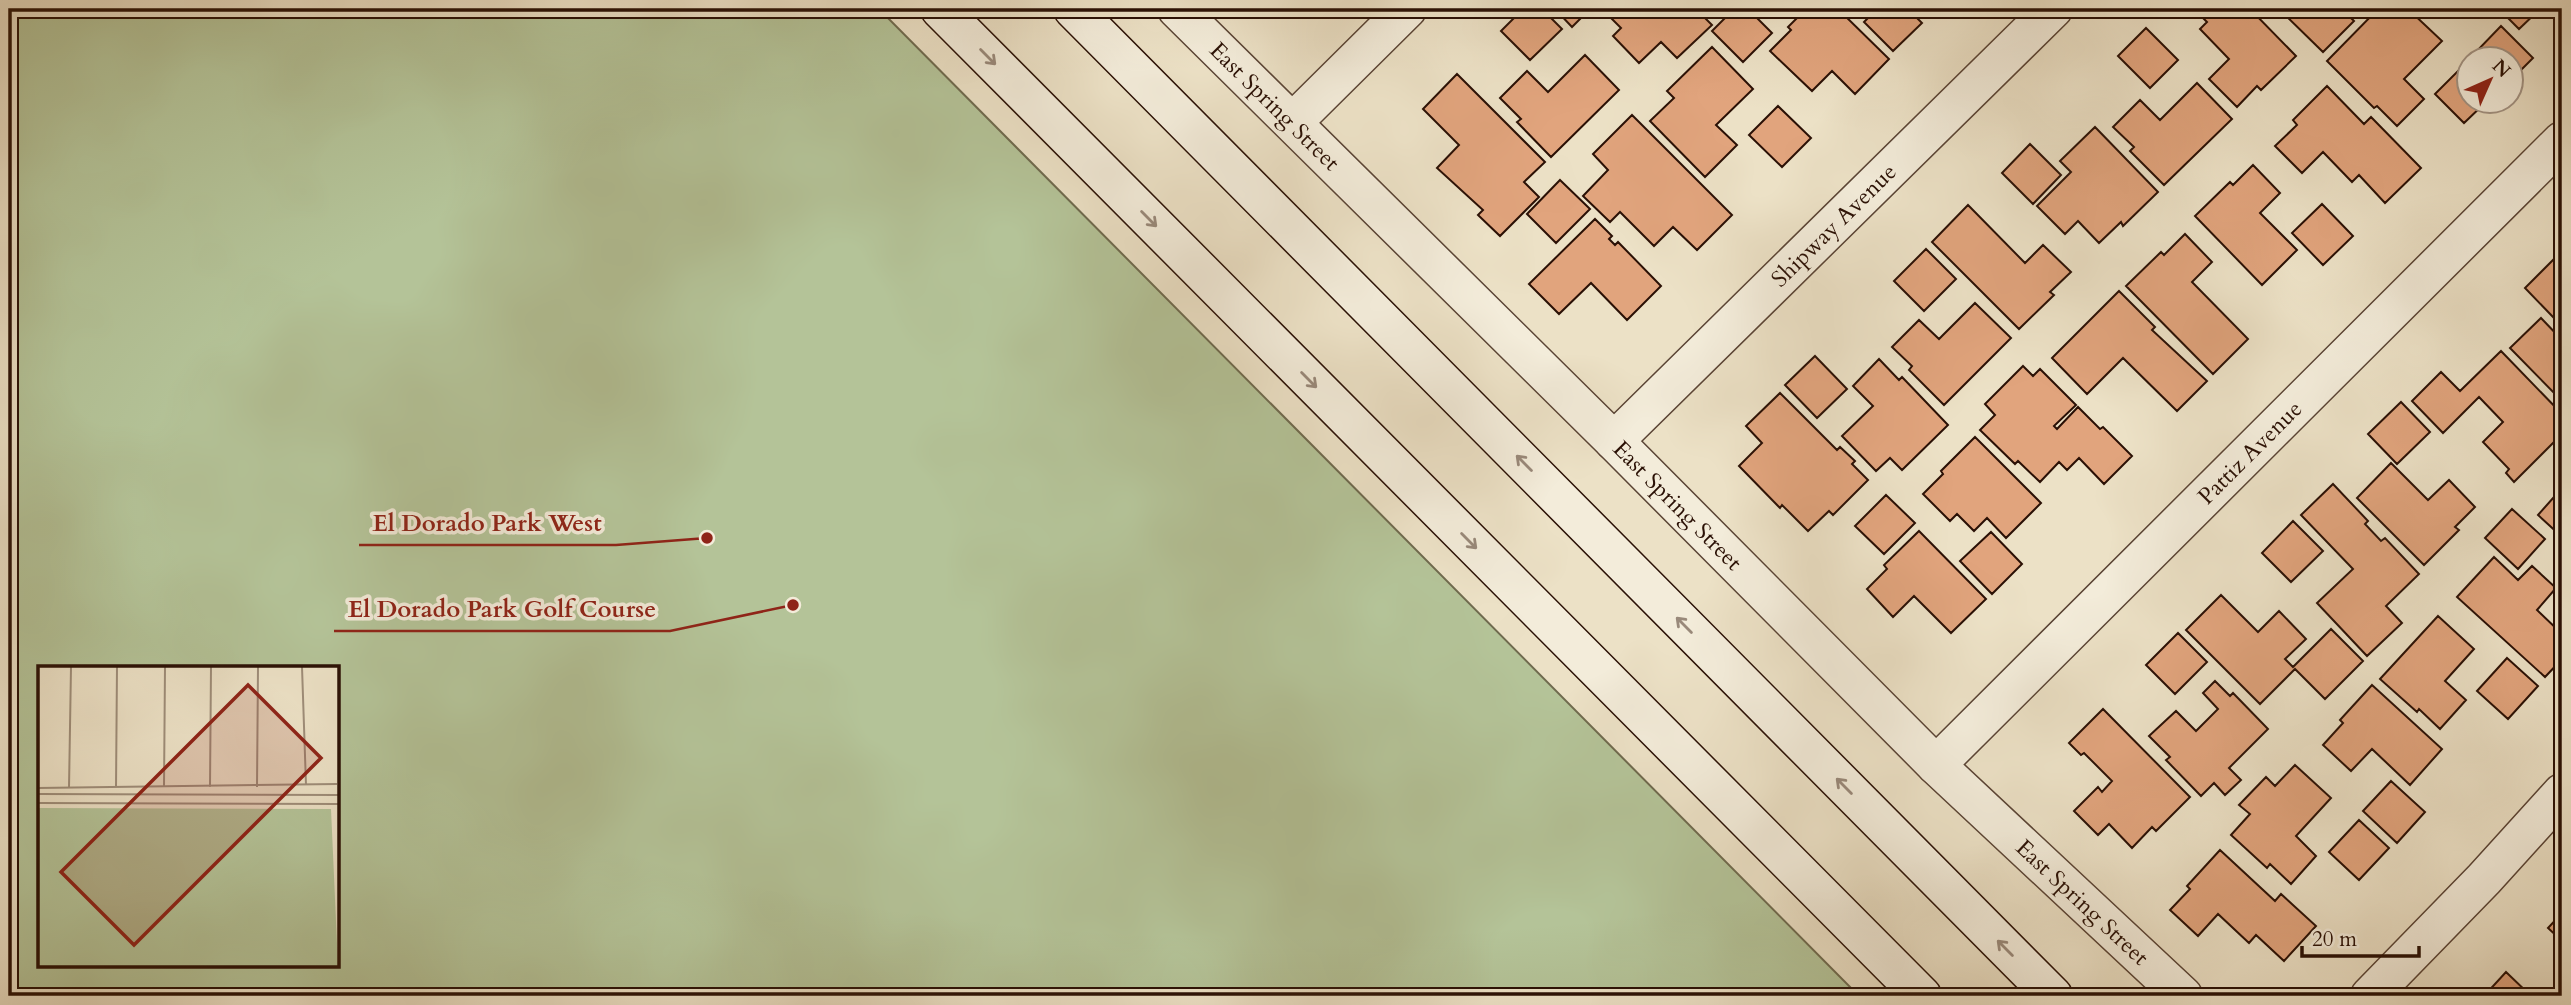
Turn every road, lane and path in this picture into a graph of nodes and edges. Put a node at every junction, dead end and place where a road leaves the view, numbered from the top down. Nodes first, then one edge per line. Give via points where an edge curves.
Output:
1 (940, 9) edge
2 (1073, 9) edge
3 (1178, 9) edge
4 (1407, 9) edge
5 (2053, 9) edge
6 (1293, 122) junction
7 (2562, 141) edge
8 (1614, 441) junction
9 (1936, 765) junction
10 (2562, 793) edge
11 (1922, 996) edge
12 (2053, 996) edge
13 (2183, 996) edge
14 (2371, 996) edge

1 -> 11 street
12 -> 2 street
3 - 6 street, East Spring Street
4 - 6 street
5 - 8 street, Shipway Avenue
6 - 8 street, East Spring Street
7 - 9 street, Pattiz Avenue
8 - 9 street, East Spring Street
9 - 13 street, East Spring Street
10 - 14 street

